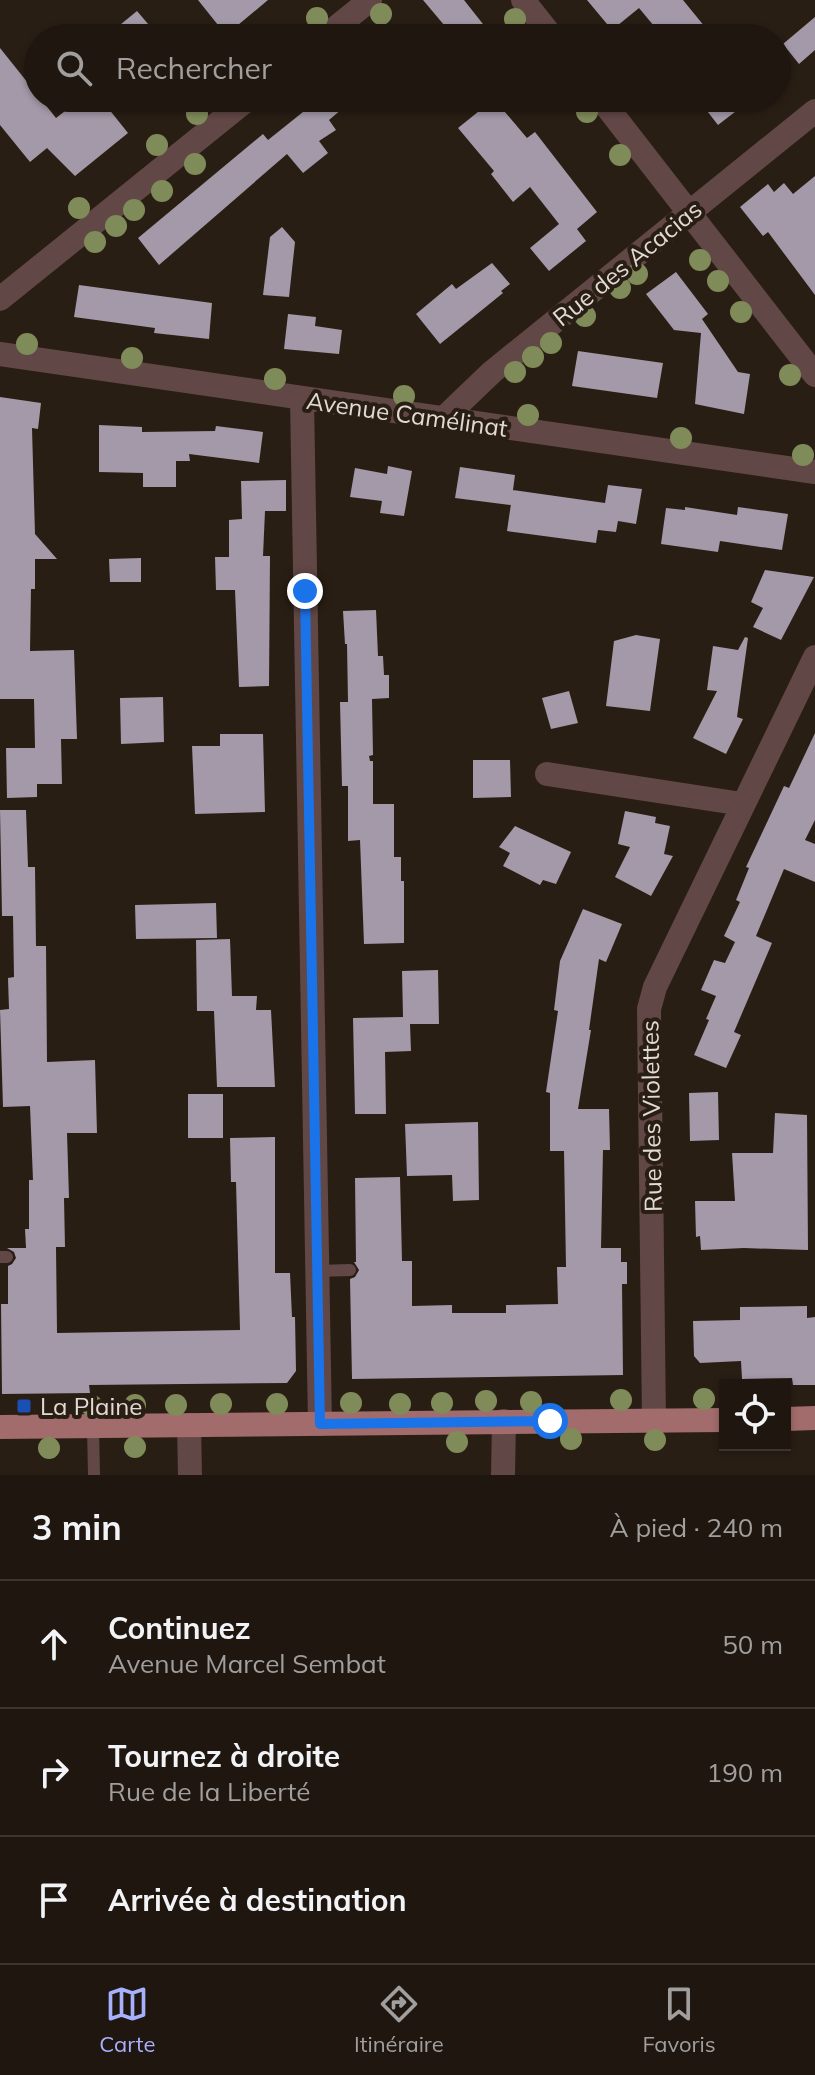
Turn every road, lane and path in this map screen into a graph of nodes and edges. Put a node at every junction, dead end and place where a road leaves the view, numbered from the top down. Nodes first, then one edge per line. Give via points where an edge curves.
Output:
1 (370, 0) edge
2 (523, 0) edge
3 (340, 24) edge
4 (542, 24) edge
5 (815, 111) edge
6 (232, 112) edge
7 (611, 112) edge
8 (689, 212) junction
9 (0, 299) edge
10 (0, 354) edge
11 (815, 375) edge
12 (302, 399) junction
13 (443, 419) junction
14 (815, 472) edge
15 (815, 657) edge
16 (547, 774) dead end
17 (742, 804) junction
18 (350, 1270) dead end
19 (317, 1271) junction
20 (815, 1418) edge
21 (791, 1419) edge
22 (719, 1420) edge
23 (504, 1421) junction
24 (654, 1421) junction
25 (320, 1424) junction
26 (189, 1425) junction
27 (93, 1426) junction
28 (0, 1427) edge
29 (94, 1475) edge
30 (190, 1475) edge
31 (503, 1475) edge

1 - 3 street
2 - 4 street
5 - 8 street, Rue des Acacias
6 - 9 street
7 - 8 street
8 - 11 street
8 - 13 street, Rue des Acacias via 492,372
10 - 12 street, Avenue Camélinat
12 - 13 street, Avenue Camélinat
12 - 19 street
13 - 14 street, Avenue Camélinat
15 - 17 street, Rue des Violettes
16 - 17 street
17 - 24 street, Rue des Violettes via 649,1009
18 - 19 lane
19 - 25 street
20 - 21 main road
22 - 24 main road
23 - 24 main road
23 - 25 main road
23 - 31 street
25 - 26 main road
26 - 27 main road
26 - 30 street
27 - 28 main road
27 - 29 lane

